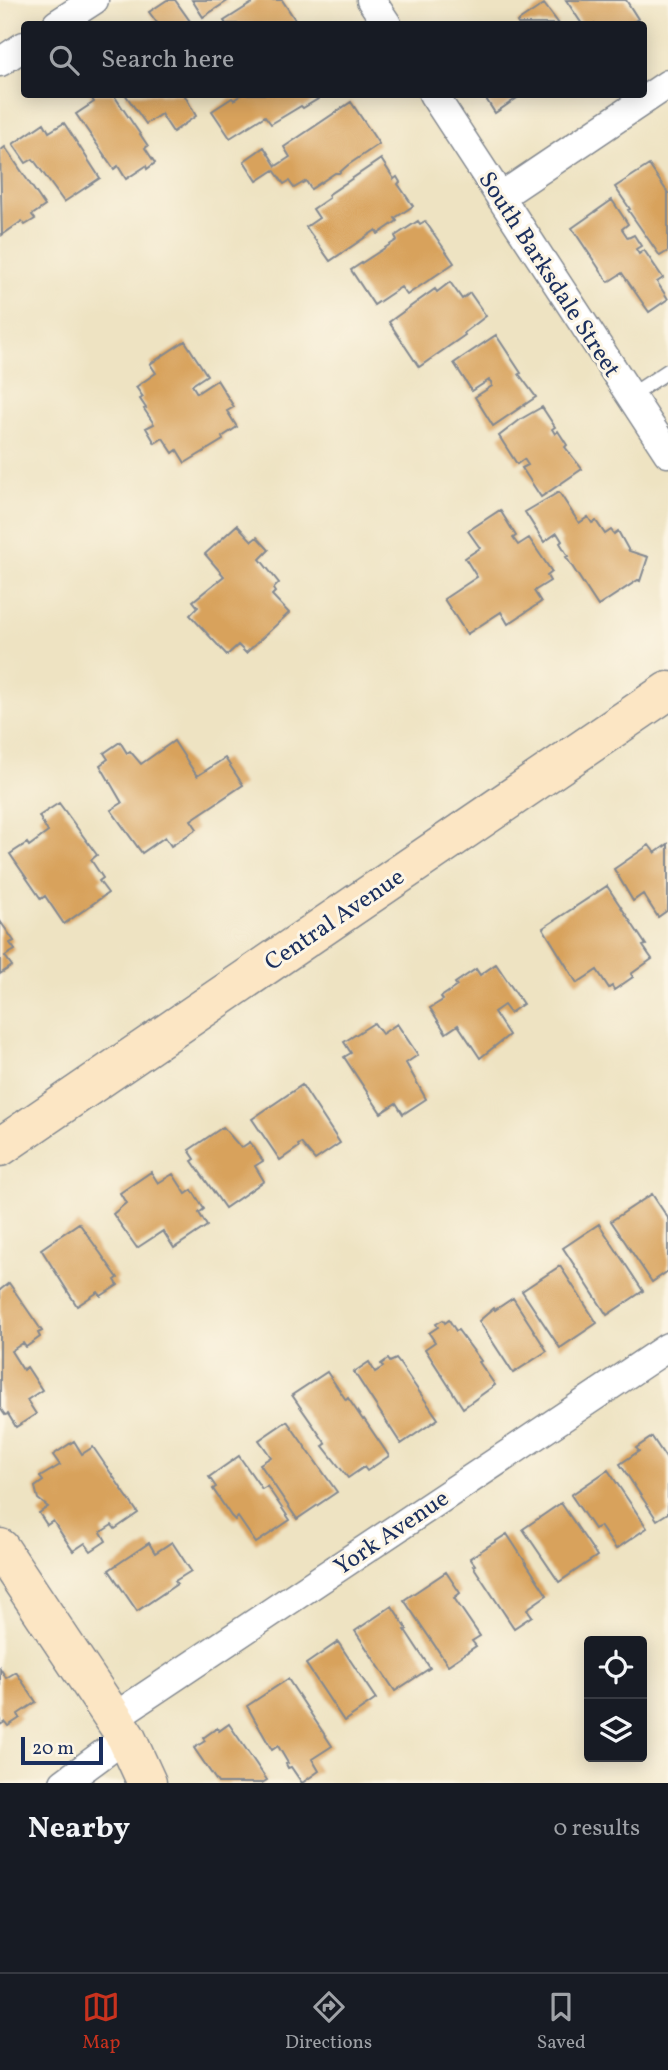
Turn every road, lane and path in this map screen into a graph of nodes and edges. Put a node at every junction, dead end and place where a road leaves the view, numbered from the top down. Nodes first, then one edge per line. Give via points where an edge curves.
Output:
1 (94, 0) edge
2 (371, 0) edge
3 (62, 21) edge
4 (385, 21) edge
5 (21, 48) edge
6 (0, 62) edge
7 (668, 84) edge
8 (436, 98) edge
9 (500, 197) junction
10 (668, 371) edge
11 (630, 396) junction
12 (668, 453) edge
13 (668, 691) edge
14 (0, 1147) edge
15 (668, 1347) edge
16 (0, 1548) edge
17 (119, 1727) junction
18 (64, 1783) edge
19 (147, 1783) edge

1 - 3 street
2 - 4 street
5 - 6 street
7 - 9 street
8 - 9 street, South Barksdale Street
9 - 11 street, South Barksdale Street
10 - 11 lane
11 - 12 street, South Barksdale Street
13 - 14 main road, Central Avenue
15 - 17 street, York Avenue
16 - 17 main road
17 - 18 street, York Avenue
17 - 19 main road

